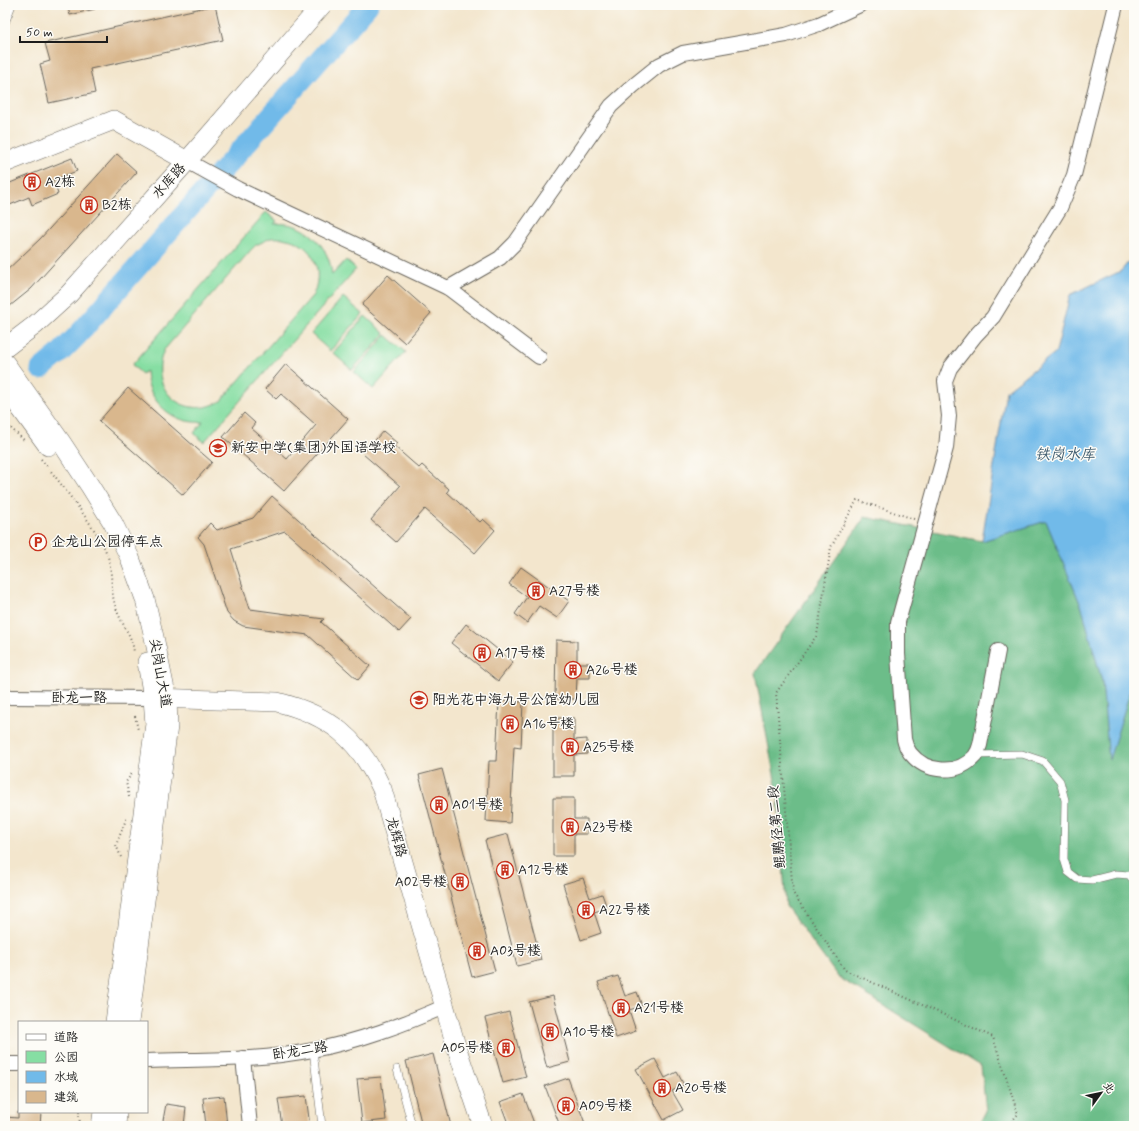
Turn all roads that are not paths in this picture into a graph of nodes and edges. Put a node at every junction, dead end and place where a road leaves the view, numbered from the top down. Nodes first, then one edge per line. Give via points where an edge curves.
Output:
1 (12, 5) edge
2 (322, 5) edge
3 (860, 5) edge
4 (1116, 5) edge
5 (5, 23) edge
6 (187, 161) junction
7 (5, 163) edge
8 (448, 288) junction
9 (5, 348) edge
10 (539, 357) dead end
11 (5, 363) edge
12 (5, 386) edge
13 (998, 650) dead end
14 (5, 697) edge
15 (160, 699) junction
16 (976, 755) junction
17 (1134, 881) edge
18 (446, 1006) junction
19 (115, 1021) edge
20 (129, 1021) edge
21 (313, 1050) junction
22 (244, 1058) junction
23 (148, 1061) edge
24 (5, 1064) edge
25 (18, 1064) edge
26 (397, 1069) dead end
27 (103, 1113) edge
28 (117, 1113) edge
29 (101, 1126) edge
30 (116, 1126) edge
31 (250, 1126) edge
32 (322, 1126) edge
33 (412, 1126) edge
34 (483, 1126) edge

1 - 5 lane
2 - 6 main road, 水库路
3 - 8 street via 819,24 786,35 683,53 659,66 611,106 515,243 500,258
4 - 16 street via 1074,176 1060,208 993,317 974,336 950,368 945,381 949,416 946,448 898,622 904,739 909,752 928,768 941,770 956,768
6 - 7 main road via 114,120
6 - 8 street via 238,189
6 - 9 main road, 水库路 via 69,294
8 - 10 street
11 - 15 main road, 尖岗山大道 via 65,448 113,523 130,558 145,599 154,637
12 - 15 main road, 尖岗山大道 via 106,535 133,600
13 - 16 street
14 - 15 street, 卧龙一路
15 - 18 main road, 龙辉路 via 277,702 315,715 333,725 348,738 366,759 382,789
15 - 19 main road, 尖岗山大道
15 - 20 main road, 尖岗山大道 via 168,726
16 - 17 lane via 1022,754 1043,761 1060,781 1065,800 1064,859 1068,872 1077,879 1092,880 1116,874 1129,875
18 - 21 street, 卧龙二路 via 382,1032
18 - 34 main road, 龙辉路 via 456,1046
21 - 22 street, 卧龙二路
21 - 32 lane
22 - 23 street, 卧龙二路
22 - 31 street
24 - 25 street
26 - 33 lane
27 - 29 main road
28 - 30 main road

